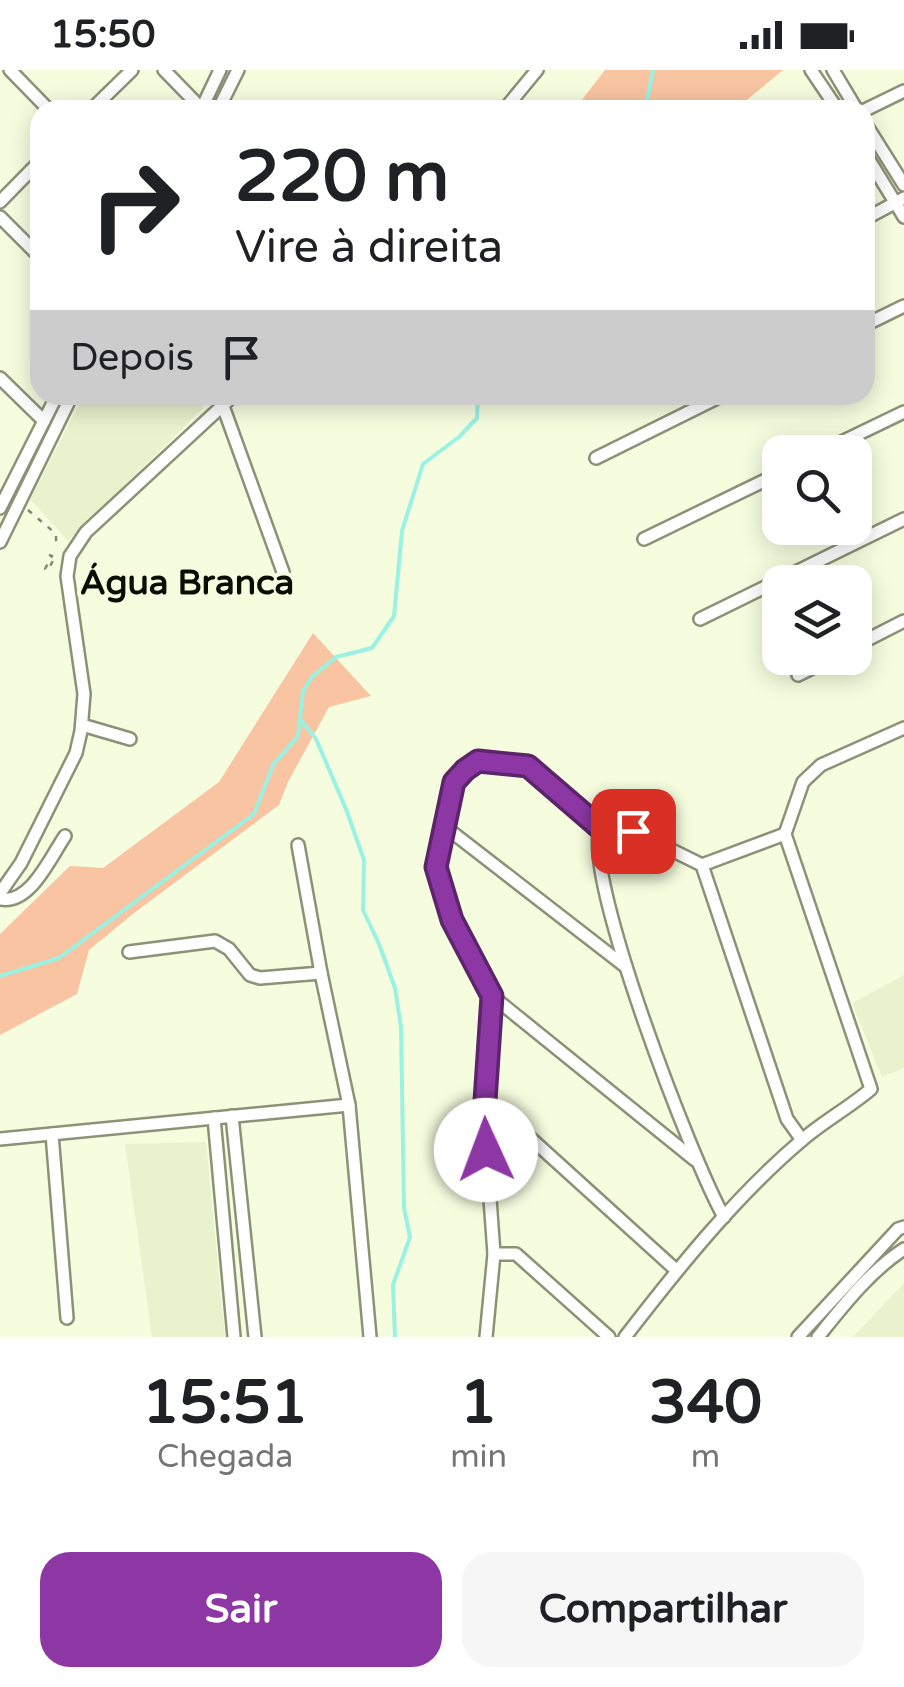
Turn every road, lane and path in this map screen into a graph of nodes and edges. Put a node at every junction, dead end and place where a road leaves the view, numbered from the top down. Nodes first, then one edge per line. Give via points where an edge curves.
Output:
1 (10, 70) edge
2 (132, 70) edge
3 (164, 70) edge
4 (220, 70) edge
5 (238, 70) edge
6 (537, 70) edge
7 (811, 70) edge
8 (833, 70) edge
9 (904, 91) edge
10 (39, 100) edge
11 (101, 100) edge
12 (192, 100) edge
13 (205, 100) edge
14 (223, 100) edge
15 (512, 100) edge
16 (831, 100) edge
17 (851, 100) edge
18 (875, 105) edge
19 (875, 139) edge
20 (875, 167) edge
21 (30, 171) edge
22 (904, 185) edge
23 (900, 201) edge
24 (0, 202) edge
25 (875, 213) edge
26 (0, 217) edge
27 (904, 217) edge
28 (30, 247) edge
29 (904, 306) edge
30 (875, 320) edge
31 (0, 378) edge
32 (52, 405) edge
33 (67, 405) edge
34 (216, 405) edge
35 (223, 405) edge
36 (703, 405) edge
37 (904, 412) edge
38 (44, 421) junction
39 (856, 435) edge
40 (596, 458) dead end
41 (762, 481) edge
42 (19, 504) junction
43 (0, 508) edge
44 (904, 520) edge
45 (644, 539) dead end
46 (0, 542) edge
47 (49, 555) dead end
48 (70, 558) junction
49 (283, 572) dead end
50 (700, 619) dead end
51 (904, 621) edge
52 (872, 637) edge
53 (82, 725) junction
54 (904, 728) edge
55 (130, 739) dead end
56 (444, 826) junction
57 (600, 828) junction
58 (785, 834) junction
59 (65, 836) dead end
60 (298, 845) dead end
61 (702, 864) junction
62 (0, 896) edge
63 (130, 952) dead end
64 (626, 967) junction
65 (321, 972) junction
66 (492, 996) junction
67 (349, 1105) junction
68 (232, 1116) junction
69 (484, 1116) junction
70 (214, 1118) junction
71 (52, 1134) junction
72 (0, 1139) edge
73 (802, 1140) junction
74 (697, 1162) junction
75 (724, 1216) junction
76 (904, 1227) edge
77 (904, 1249) edge
78 (494, 1254) junction
79 (676, 1270) junction
80 (67, 1318) dead end
81 (608, 1335) edge
82 (234, 1337) edge
83 (255, 1337) edge
84 (370, 1337) edge
85 (486, 1337) edge
86 (626, 1337) edge
87 (798, 1337) edge
88 (818, 1337) edge

1 - 10 street
2 - 11 street
3 - 12 street
4 - 13 street
5 - 14 street
6 - 15 street
7 - 16 street
8 - 17 street
9 - 18 street
19 - 22 street
20 - 23 street
21 - 24 street
23 - 25 street
23 - 27 street
26 - 28 street
29 - 30 street
31 - 38 street
32 - 38 street
33 - 42 street
34 - 48 street via 86,532
35 - 49 street
36 - 40 street
37 - 39 street
38 - 43 street
41 - 45 street
42 - 46 street
42 - 48 path via 52,529
44 - 50 street
47 - 48 path via 48,570 55,557
48 - 53 street
51 - 52 street
53 - 55 street
53 - 62 street via 76,753
54 - 58 street via 821,764 808,776
56 - 57 street via 454,782 482,761 532,767
56 - 64 street
56 - 66 street via 437,873 452,920
57 - 61 street via 633,831
57 - 64 street via 598,854
58 - 61 street
58 - 73 street via 872,1086
59 - 62 street via 25,894 10,901
60 - 65 street
61 - 73 street via 787,1120
63 - 65 street via 216,941 260,978
64 - 74 street
65 - 67 street
66 - 69 street
66 - 74 street
67 - 68 street
67 - 84 street
68 - 70 street
68 - 83 street
69 - 78 street
69 - 79 street via 527,1135
70 - 71 street
70 - 82 street
71 - 72 street
71 - 80 street
73 - 75 street
74 - 75 street
75 - 79 street
76 - 87 street
77 - 88 street
78 - 81 street via 516,1254
78 - 85 street
79 - 86 street
81 - 86 street

